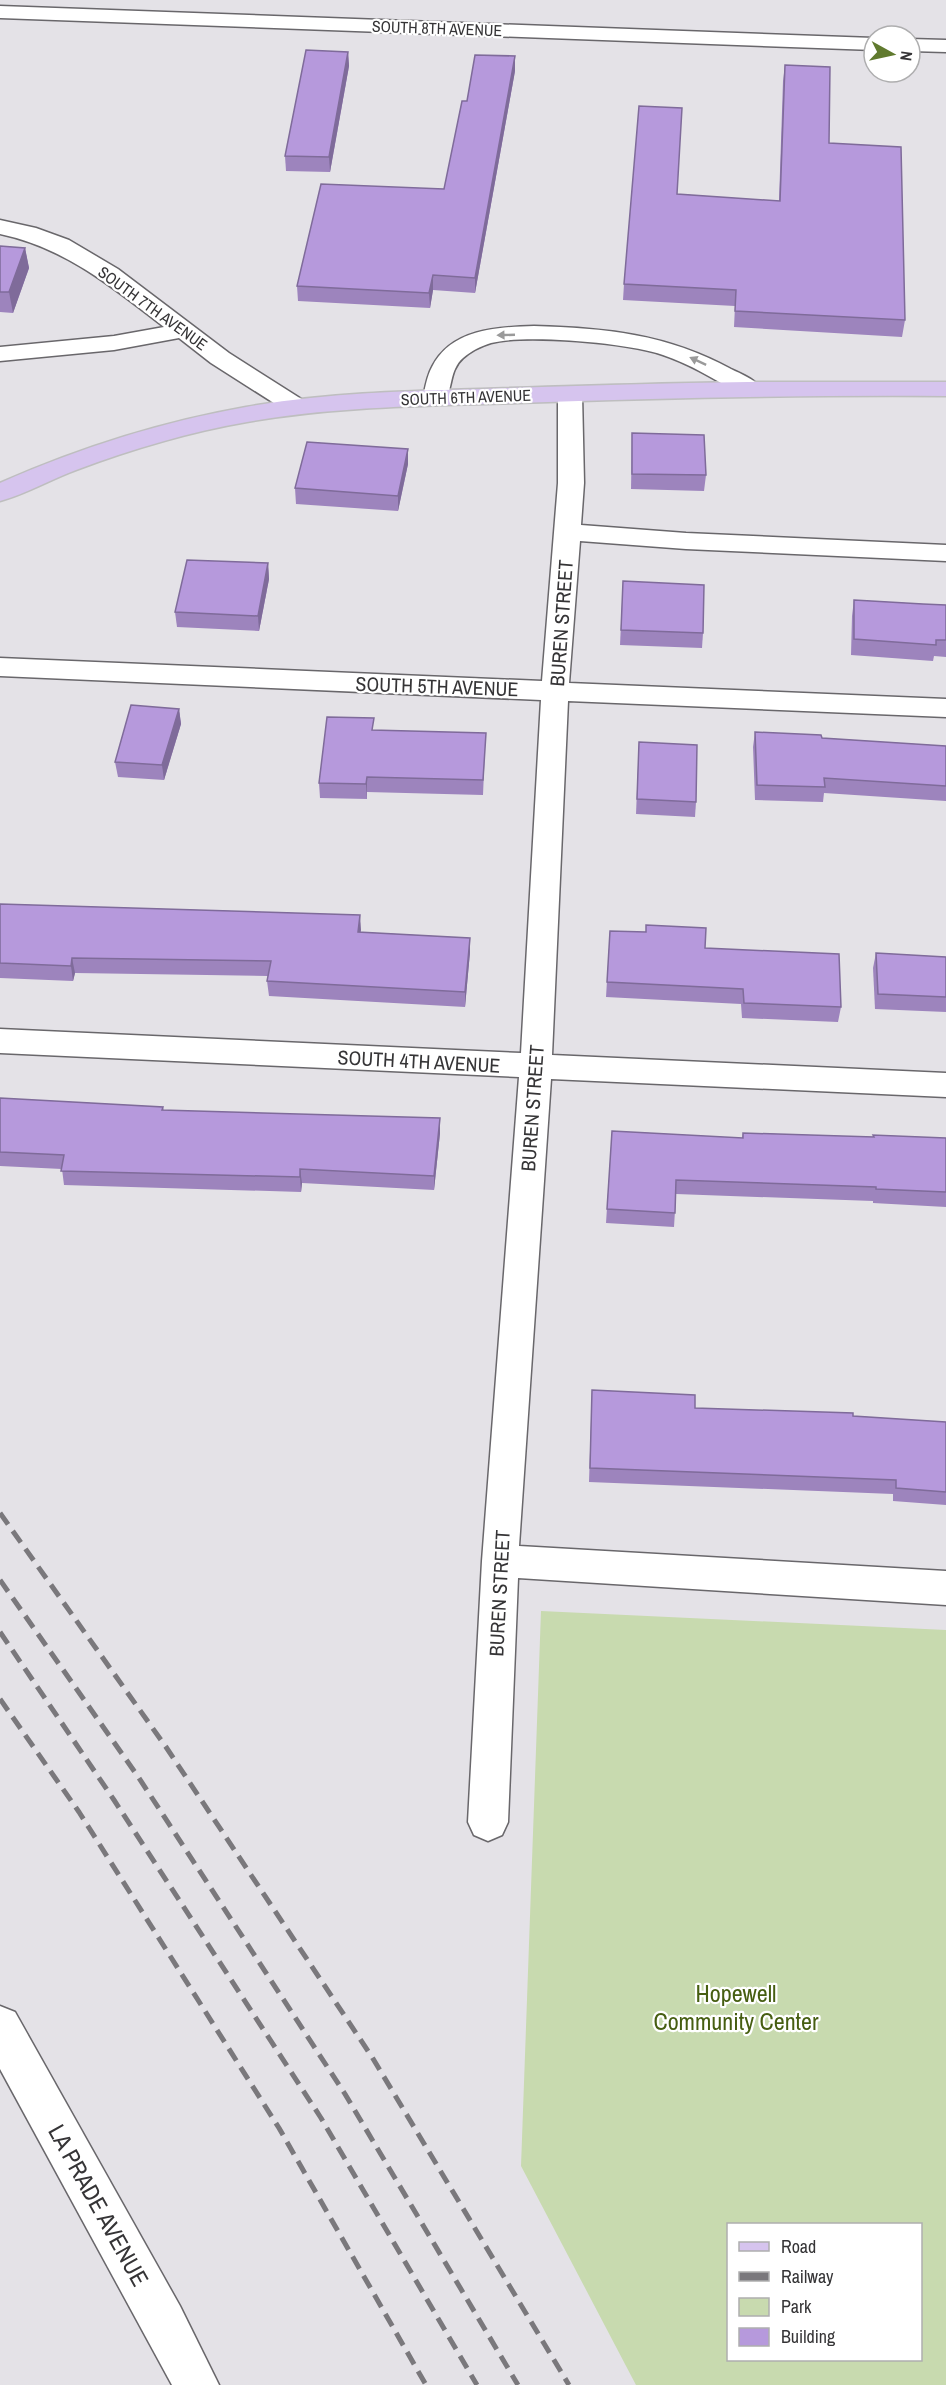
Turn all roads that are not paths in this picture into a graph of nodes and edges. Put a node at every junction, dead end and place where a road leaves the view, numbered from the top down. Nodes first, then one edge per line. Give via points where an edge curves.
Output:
1 (246, 0) edge
2 (0, 12) edge
3 (239, 21) junction
4 (862, 44) edge
5 (922, 45) edge
6 (946, 46) edge
7 (0, 227) edge
8 (184, 330) junction
9 (0, 354) edge
10 (749, 389) junction
11 (946, 389) edge
12 (570, 394) junction
13 (435, 398) junction
14 (297, 407) junction
15 (0, 493) edge
16 (568, 532) junction
17 (946, 553) edge
18 (0, 667) edge
19 (555, 691) junction
20 (946, 708) edge
21 (0, 1041) edge
22 (536, 1067) junction
23 (946, 1085) edge
24 (500, 1561) junction
25 (946, 1588) edge
26 (488, 1822) dead end
27 (0, 2027) edge
28 (196, 2385) edge

1 - 3 street
2 - 3 street, SOUTH 8TH AVENUE
3 - 4 street, SOUTH 8TH AVENUE
5 - 6 street
7 - 8 street, SOUTH 7TH AVENUE via 61,245 110,274
8 - 9 street via 114,343
8 - 14 street, SOUTH 7TH AVENUE
10 - 11 main road, SOUTH 6TH AVENUE
10 - 12 main road, SOUTH 6TH AVENUE
10 -> 13 street via 669,349 603,338 497,335 462,346 450,357 442,369
12 - 13 main road, SOUTH 6TH AVENUE
12 - 16 street, BUREN STREET
13 - 14 main road, SOUTH 6TH AVENUE
14 - 15 main road, SOUTH 6TH AVENUE via 174,430 104,450
16 - 17 street via 686,542
16 - 19 street, BUREN STREET
18 - 19 street, SOUTH 5TH AVENUE
19 - 20 street, SOUTH 5TH AVENUE
19 - 22 street, BUREN STREET
21 - 22 street, SOUTH 4TH AVENUE
22 - 23 street, SOUTH 4TH AVENUE
22 - 24 street, BUREN STREET
24 - 25 street
24 - 26 street, BUREN STREET
27 - 28 street, LA PRADE AVENUE

